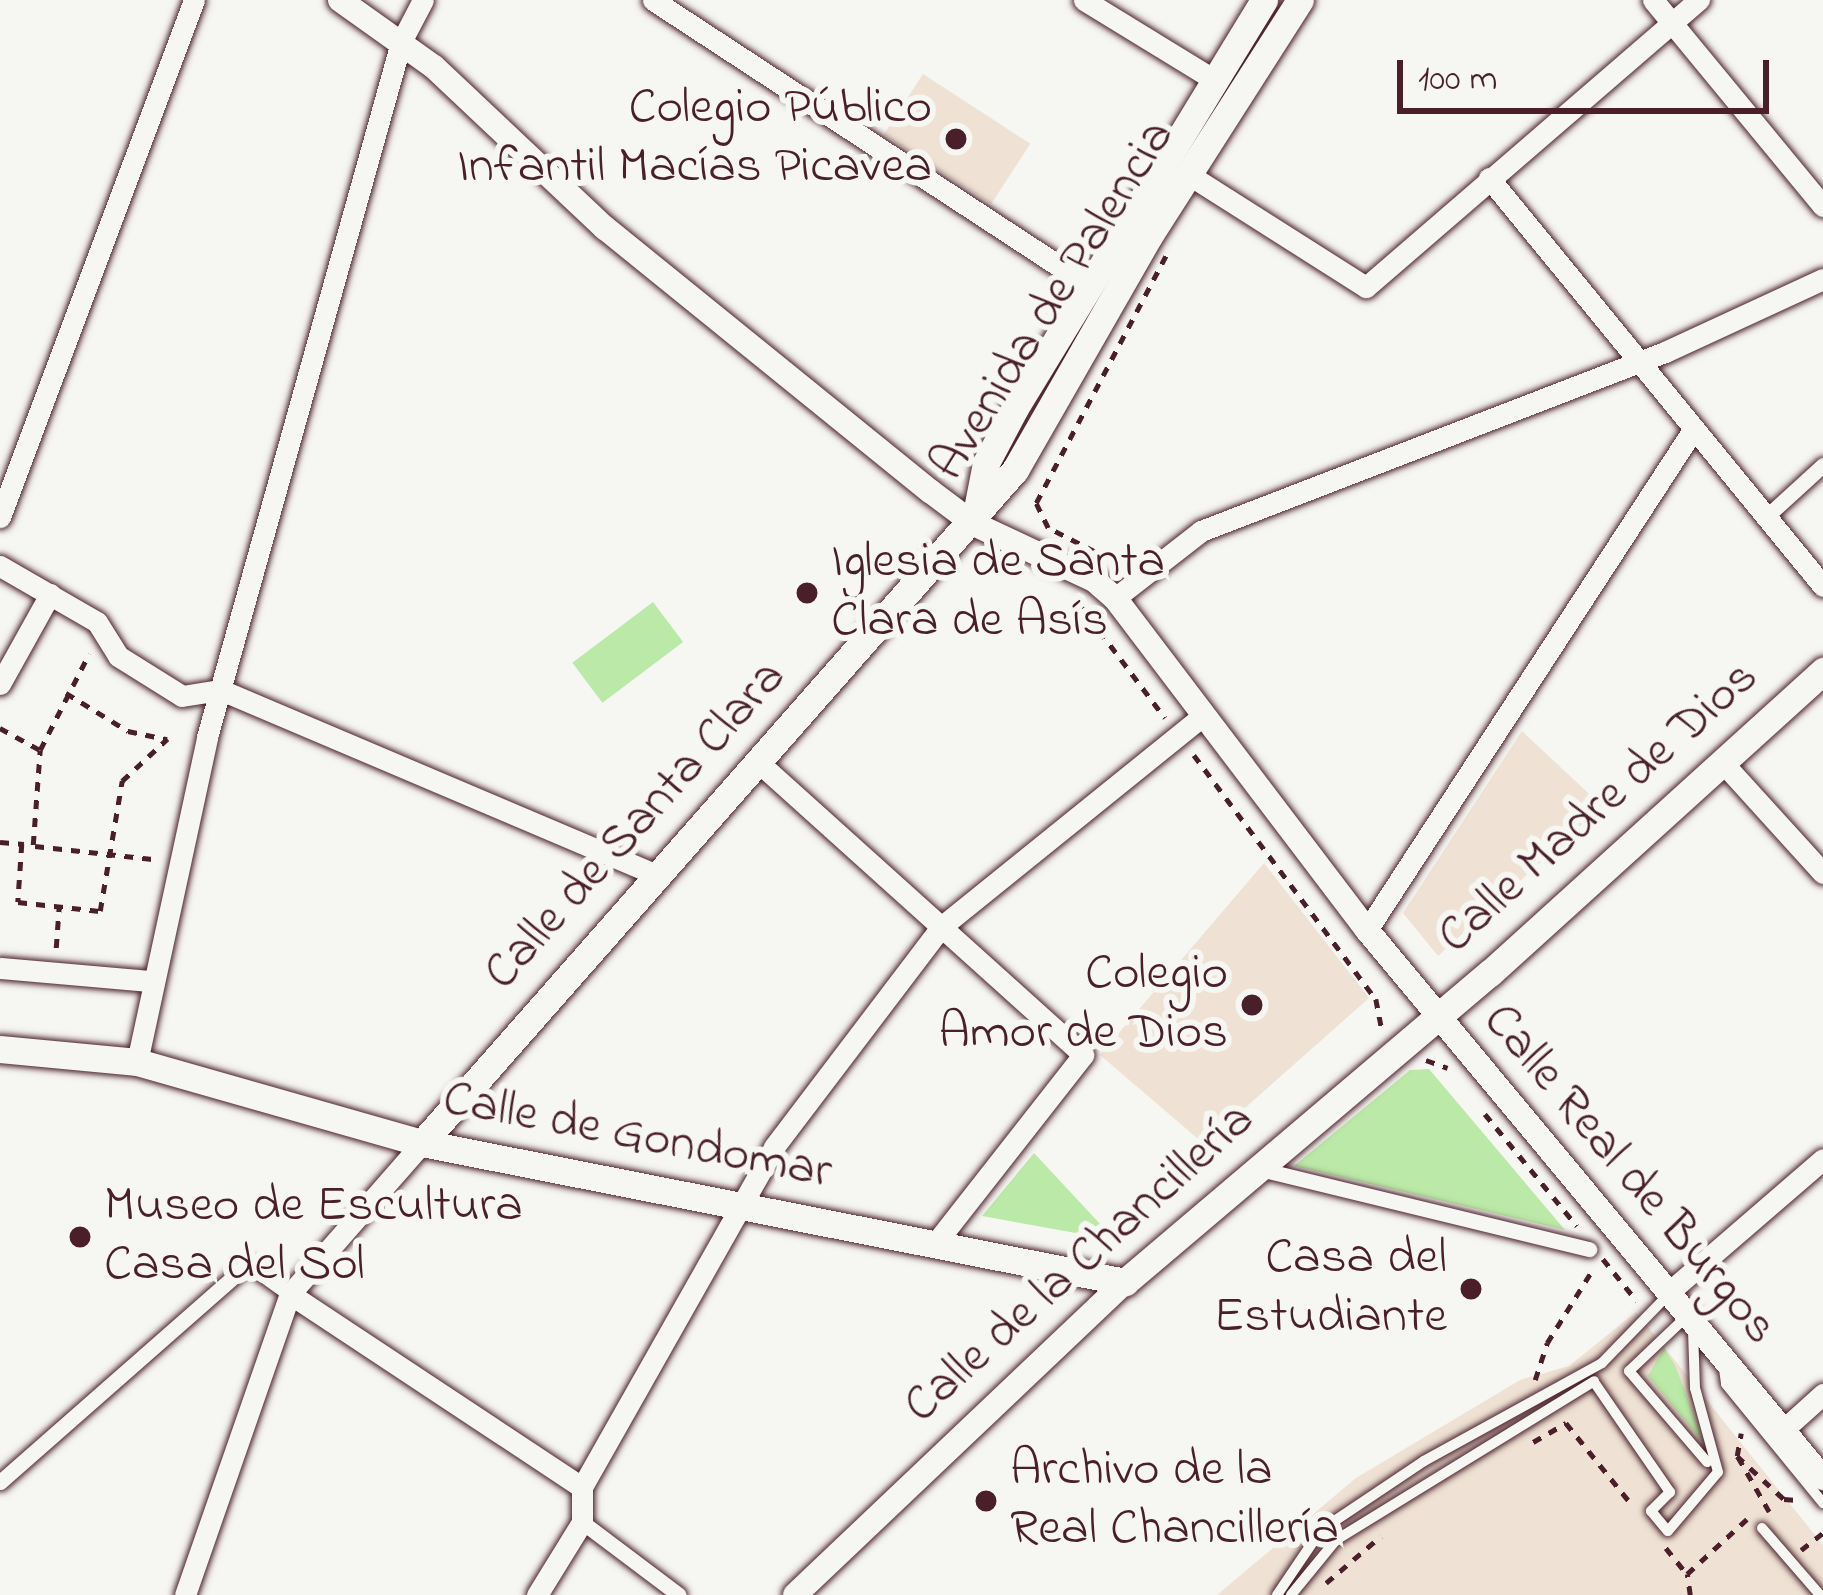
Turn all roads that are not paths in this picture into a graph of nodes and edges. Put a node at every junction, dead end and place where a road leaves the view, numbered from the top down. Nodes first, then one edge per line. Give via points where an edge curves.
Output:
1 (194, 0) edge
2 (340, 0) edge
3 (423, 0) edge
4 (653, 0) edge
5 (1084, 0) edge
6 (1264, 0) edge
7 (1300, 0) edge
8 (1653, 0) edge
9 (1699, 0) edge
10 (1672, 22) junction
11 (401, 42) junction
12 (1213, 80) junction
13 (1191, 176) junction
14 (1489, 178) junction
15 (1823, 206) edge
16 (1823, 279) edge
17 (1085, 283) junction
18 (1637, 361) junction
19 (1693, 430) junction
20 (1823, 465) edge
21 (0, 517) edge
22 (1766, 517) junction
23 (974, 524) junction
24 (0, 566) edge
25 (1823, 586) edge
26 (50, 594) junction
27 (1114, 598) junction
28 (1823, 671) edge
29 (0, 684) edge
30 (221, 690) junction
31 (1204, 715) junction
32 (757, 761) junction
33 (1724, 764) junction
34 (653, 873) junction
35 (1823, 873) edge
36 (941, 927) junction
37 (1366, 930) junction
38 (0, 968) edge
39 (150, 980) junction
40 (1438, 1015) junction
41 (0, 1049) edge
42 (136, 1062) junction
43 (422, 1143) junction
44 (1823, 1160) edge
45 (1257, 1168) junction
46 (741, 1207) junction
47 (934, 1246) junction
48 (1593, 1249) road end
49 (1125, 1282) junction
50 (1669, 1292) junction
51 (290, 1294) junction
52 (1691, 1318) junction
53 (1724, 1360) junction
54 (1603, 1363) junction
55 (1594, 1382) junction
56 (1823, 1394) edge
57 (1783, 1430) junction
58 (1706, 1462) dead end
59 (1823, 1478) edge
60 (0, 1482) edge
61 (582, 1486) junction
62 (1816, 1505) edge
63 (582, 1522) junction
64 (1769, 1525) road end
65 (185, 1595) edge
66 (537, 1595) edge
67 (679, 1595) edge
68 (795, 1595) edge
69 (1277, 1595) edge
70 (1291, 1595) edge
71 (1820, 1595) edge

1 - 21 street
2 - 11 street, Calle Real de Burgos
3 - 11 street
4 - 17 street
5 - 12 street
6 - 12 main road, Avenida de Palencia
7 - 13 main road, Avenida de Palencia
8 - 10 street
9 - 10 street
10 - 14 street
10 - 15 street
11 - 23 street, Calle Real de Burgos via 605,229
11 - 30 street
12 - 17 main road, Avenida de Palencia
13 - 14 street via 1366,287
13 - 23 main road, Avenida de Palencia via 1016,468
14 - 18 street
16 - 18 street
17 - 23 main road, Avenida de Palencia via 986,463
18 - 19 street
18 - 27 street via 1201,531
19 - 22 street
19 - 37 street
20 - 22 street
22 - 25 street
23 - 27 street, Calle Real de Burgos via 1094,580
23 - 32 main road, Calle de Santa Clara
24 - 26 street
26 - 29 street
26 - 30 street via 98,622 118,656 161,684 182,695
27 - 31 street, Calle Real de Burgos
28 - 33 main road, Calle Madre de Dios
30 - 34 street
30 - 39 street
31 - 36 street
31 - 37 street, Calle Real de Burgos
32 - 34 main road, Calle de Santa Clara
32 - 36 street
33 - 35 street
33 - 40 main road, Calle Madre de Dios
34 - 43 main road, Calle de Santa Clara
36 - 46 street via 774,1147
36 - 47 street via 1083,1055
37 - 40 street, Calle Real de Burgos
38 - 39 street
39 - 42 street
40 - 45 main road, Calle de la Chancillería
40 - 50 street, Calle Real de Burgos
41 - 42 main road, Calle de Gondomar
42 - 43 main road, Calle de Gondomar
43 - 46 main road, Calle de Gondomar
43 - 51 street
44 - 50 street
45 - 48 street, Calle Real de Burgos
45 - 49 main road, Calle de la Chancillería
46 - 47 main road, Calle de Gondomar
46 - 61 street
47 - 49 main road, Calle de Gondomar
49 - 68 street, Calle de la Chancillería
50 - 52 street, Calle Real de Burgos
50 - 54 lane via 1652,1320
51 - 60 street via 248,1264
51 - 61 street
51 - 65 street
52 - 53 street, Calle Real de Burgos
52 - 55 lane via 1695,1388 1718,1472 1668,1531 1651,1511 1670,1492
52 - 58 lane via 1629,1371
53 - 57 street, Calle Real de Burgos
53 - 62 lane via 1726,1384
54 - 55 lane
54 - 69 lane via 1424,1461 1321,1530
55 - 70 lane via 1336,1540
56 - 57 street
57 - 59 street, Calle Real de Burgos
61 - 63 street
63 - 66 street
63 - 67 street
64 - 71 lane

